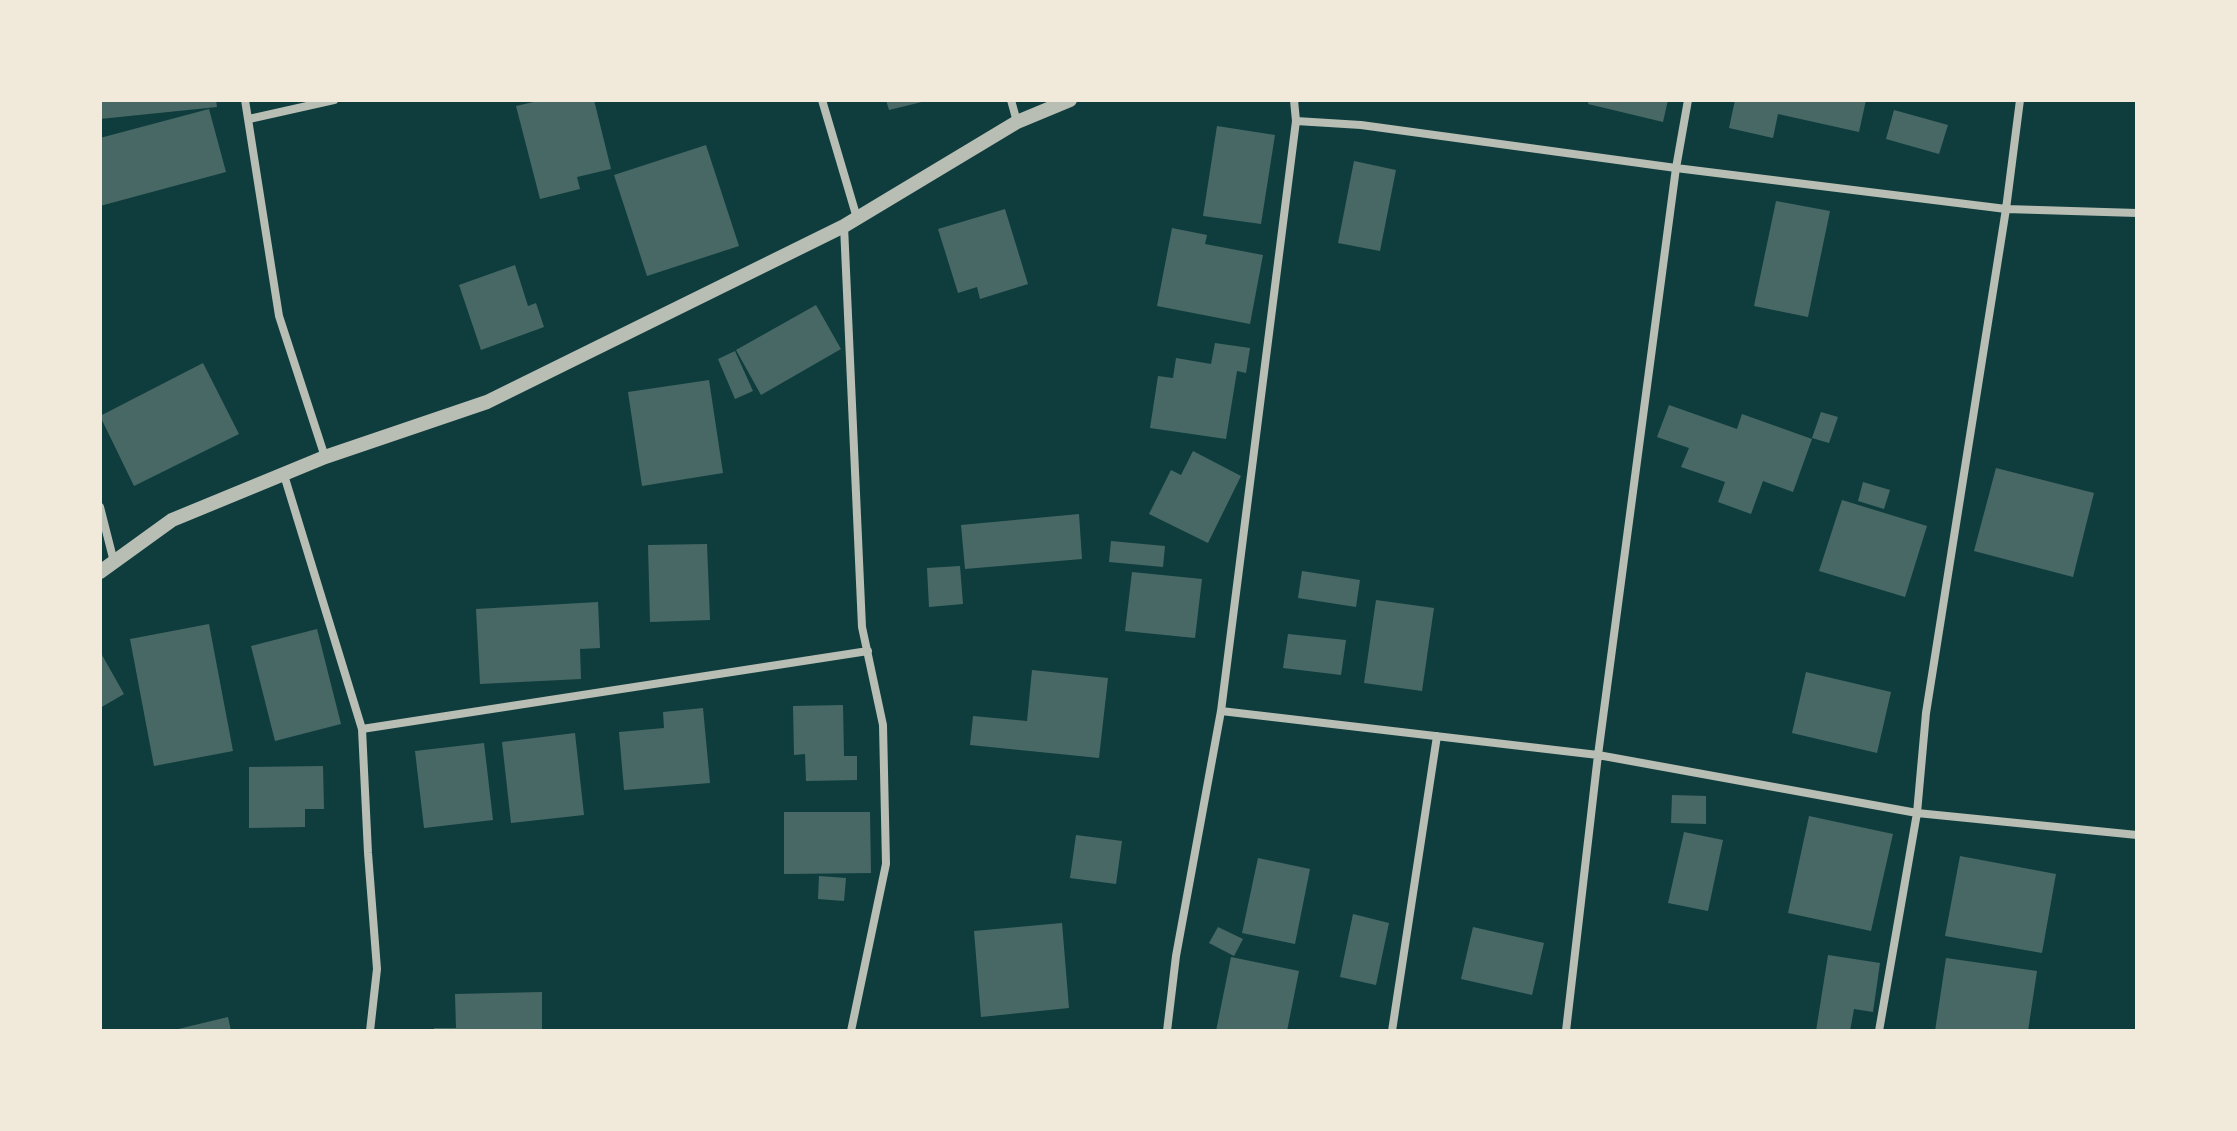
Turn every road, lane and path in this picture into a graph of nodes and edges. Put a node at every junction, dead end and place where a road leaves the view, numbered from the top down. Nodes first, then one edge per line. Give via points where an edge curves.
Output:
1 (245, 100) edge
2 (334, 100) edge
3 (822, 100) edge
4 (1011, 100) edge
5 (1070, 100) edge
6 (1294, 100) edge
7 (1688, 100) edge
8 (2020, 100) edge
9 (249, 119) junction
10 (1296, 121) junction
11 (1017, 122) junction
12 (1676, 168) junction
13 (2006, 209) junction
14 (2137, 213) edge
15 (851, 222) junction
16 (325, 457) junction
17 (284, 475) junction
18 (100, 507) edge
19 (114, 562) junction
20 (100, 572) edge
21 (868, 651) junction
22 (1221, 711) junction
23 (362, 729) junction
24 (1437, 736) junction
25 (1598, 755) junction
26 (1917, 813) junction
27 (2137, 835) edge
28 (370, 1031) edge
29 (851, 1031) edge
30 (1167, 1031) edge
31 (1392, 1031) edge
32 (1566, 1031) edge
33 (1879, 1031) edge

1 - 9 street
2 - 9 street
3 - 15 street
4 - 11 street
5 - 11 street
6 - 10 street
7 - 12 street
8 - 13 street
9 - 16 street via 279,316
10 - 12 street via 1361,125
10 - 22 street
11 - 15 street
12 - 13 street
12 - 25 street
13 - 14 street
13 - 26 street via 1928,697
15 - 16 street via 487,402
15 - 21 street via 862,627
16 - 17 street
17 - 19 street via 172,520
17 - 23 street
18 - 19 street
19 - 20 street
21 - 23 street
21 - 29 street via 883,725 886,864
22 - 24 street
22 - 30 street
23 - 28 street via 377,969
24 - 25 street
24 - 31 street
25 - 26 street
25 - 32 street
26 - 27 street
26 - 33 street

